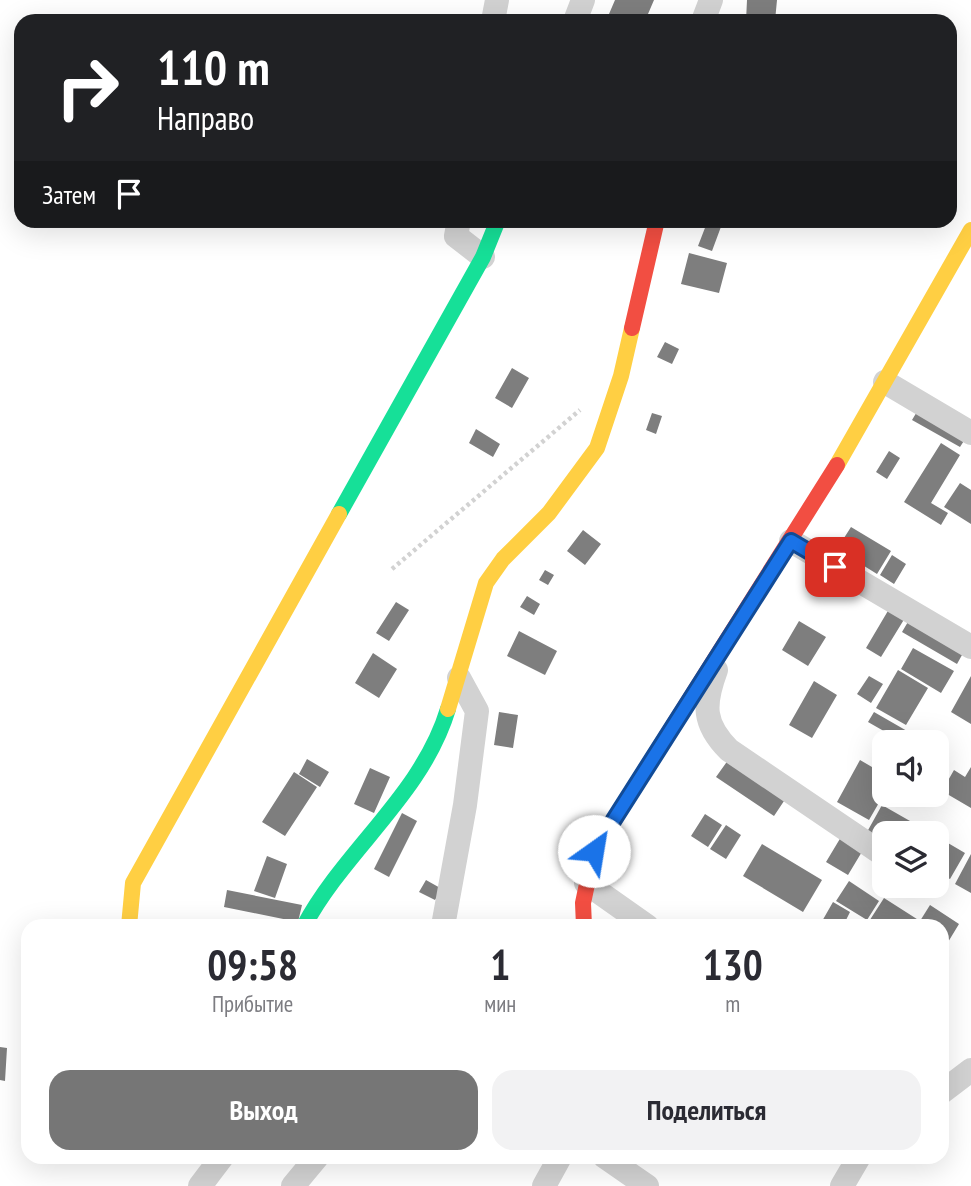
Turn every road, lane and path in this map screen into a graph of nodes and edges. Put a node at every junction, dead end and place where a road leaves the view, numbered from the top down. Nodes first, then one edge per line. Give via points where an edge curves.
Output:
1 (458, 228) edge
2 (495, 228) edge
3 (655, 228) edge
4 (971, 230) edge
5 (483, 257) junction
6 (885, 382) junction
7 (590, 402) dead end
8 (971, 433) edge
9 (791, 541) junction
10 (392, 569) dead end
11 (728, 638) junction
12 (971, 647) edge
13 (459, 678) junction
14 (872, 847) edge
15 (586, 883) junction
16 (130, 919) edge
17 (308, 919) edge
18 (444, 919) edge
19 (584, 919) edge
20 (637, 919) edge
21 (971, 1070) edge
22 (949, 1086) edge
23 (217, 1164) edge
24 (311, 1164) edge
25 (556, 1164) edge
26 (615, 1164) edge
27 (855, 1164) edge
28 (200, 1186) edge
29 (293, 1186) edge
30 (544, 1186) edge
31 (647, 1186) edge
32 (842, 1186) edge

1 - 5 street via 456,236
2 - 5 street
3 - 13 street via 621,376 597,448 549,513 486,583
4 - 6 street
5 - 16 street via 133,883
6 - 8 street
6 - 9 street
7 - 10 path
9 - 11 street
9 - 12 street
11 - 14 street via 709,688 707,717 714,735 729,750
11 - 15 street via 594,851
13 - 17 street via 438,742
13 - 18 street via 477,710
15 - 19 street
15 - 20 street
21 - 22 street
23 - 28 street
24 - 29 street
25 - 30 street
26 - 31 street
27 - 32 street

